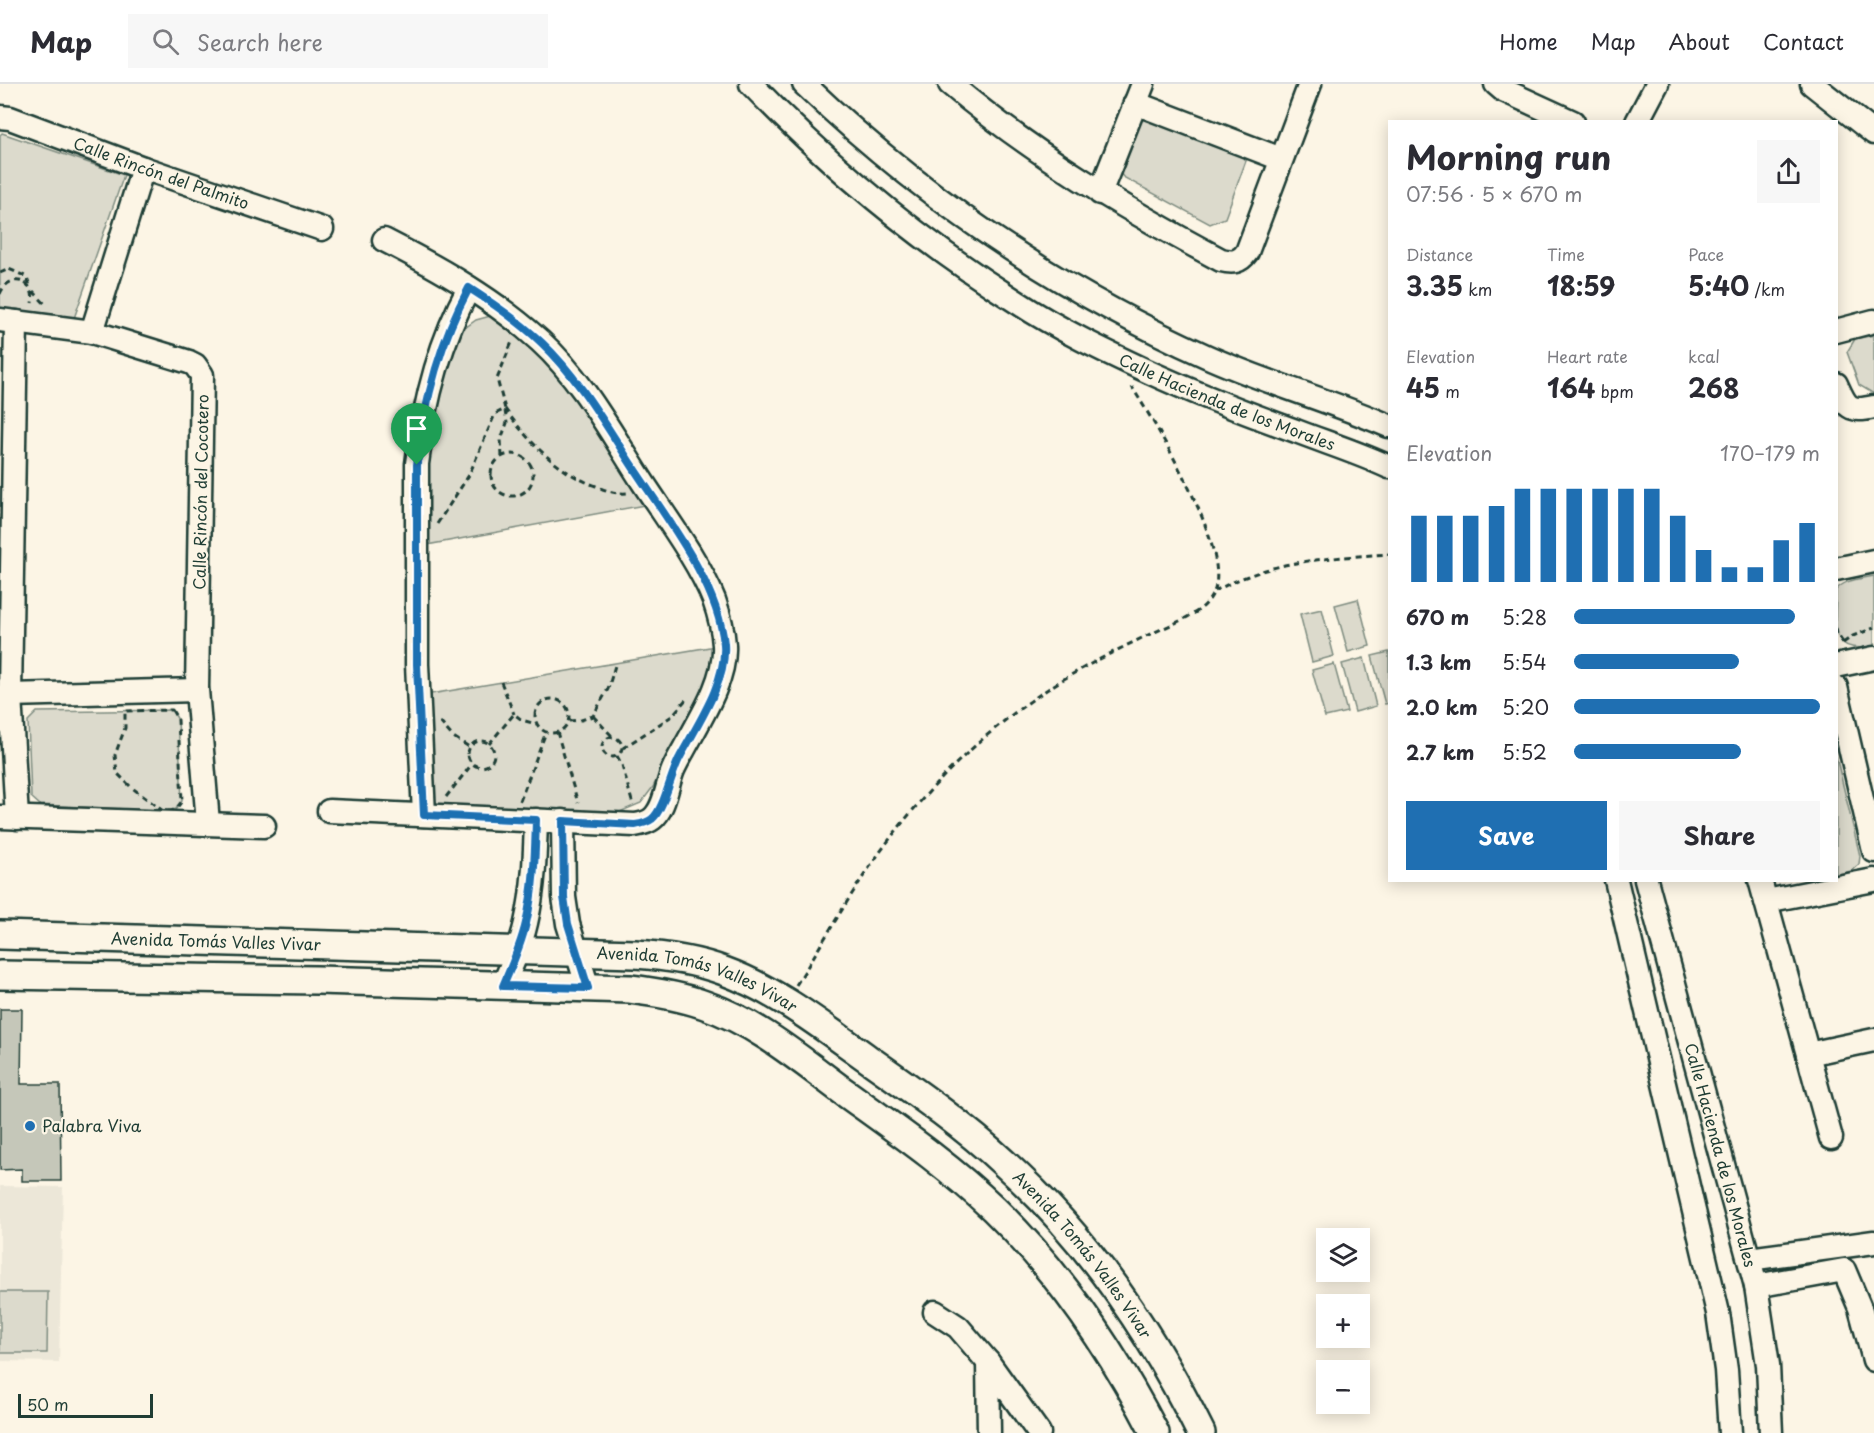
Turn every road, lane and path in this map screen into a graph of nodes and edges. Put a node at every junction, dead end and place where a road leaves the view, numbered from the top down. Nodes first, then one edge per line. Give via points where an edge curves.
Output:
1 (751, 84) edge
2 (804, 84) edge
3 (950, 84) edge
4 (1310, 84) edge
5 (1497, 84) edge
6 (1657, 84) edge
7 (1812, 84) edge
8 (1139, 94) edge
9 (0, 117) edge
10 (1569, 120) edge
11 (1638, 120) edge
12 (1872, 130) edge
13 (1281, 159) junction
14 (143, 168) junction
15 (1100, 193) junction
16 (322, 229) dead end
17 (384, 240) dead end
18 (0, 273) edge
19 (30, 288) junction
20 (469, 288) junction
21 (0, 294) edge
22 (51, 312) dead end
23 (15, 316) edge
24 (1874, 321) edge
25 (1838, 330) edge
26 (92, 332) junction
27 (513, 339) dead end
28 (1206, 356) junction
29 (1128, 381) dead end
30 (1838, 388) edge
31 (1193, 391) junction
32 (1874, 407) edge
33 (505, 409) junction
34 (1388, 426) edge
35 (502, 457) junction
36 (1388, 467) edge
37 (634, 493) dead end
38 (433, 530) dead end
39 (1388, 554) edge
40 (1874, 561) edge
41 (1838, 569) edge
42 (1214, 591) junction
43 (1874, 628) edge
44 (1842, 644) dead end
45 (1874, 658) edge
46 (616, 662) dead end
47 (1838, 666) edge
48 (501, 682) dead end
49 (694, 689) dead end
50 (197, 690) junction
51 (10, 695) junction
52 (1838, 708) edge
53 (514, 714) junction
54 (593, 716) junction
55 (439, 721) dead end
56 (569, 721) junction
57 (537, 724) junction
58 (1840, 729) edge
59 (546, 732) junction
60 (557, 732) junction
61 (612, 736) junction
62 (489, 744) junction
63 (469, 748) junction
64 (623, 748) junction
65 (616, 756) junction
66 (472, 764) junction
67 (445, 799) dead end
68 (578, 803) dead end
69 (519, 804) dead end
70 (642, 809) junction
71 (152, 810) dead end
72 (624, 810) dead end
73 (163, 811) junction
74 (329, 811) dead end
75 (424, 815) junction
76 (8, 818) edge
77 (536, 820) junction
78 (563, 821) junction
79 (208, 823) junction
80 (264, 826) dead end
81 (1874, 851) edge
82 (1874, 880) edge
83 (1616, 882) edge
84 (1647, 882) edge
85 (1763, 891) edge
86 (564, 897) junction
87 (531, 898) junction
88 (0, 934) edge
89 (518, 950) junction
90 (576, 951) junction
91 (0, 975) edge
92 (503, 986) junction
93 (588, 988) junction
94 (786, 1002) junction
95 (1874, 1040) edge
96 (1808, 1054) junction
97 (1831, 1137) dead end
98 (1874, 1242) edge
99 (1749, 1259) junction
100 (1756, 1286) junction
101 (935, 1312) dead end
102 (1874, 1360) edge
103 (988, 1362) junction
104 (989, 1433) edge
105 (1039, 1433) edge
106 (1155, 1433) edge
107 (1201, 1433) edge
108 (1730, 1433) edge
109 (1771, 1433) edge

1 - 31 street, Calle Hacienda de los Morales via 878,202 1017,303 1067,332
2 - 28 street, Calle Hacienda de los Morales via 921,187 992,238 1087,296
3 - 15 street via 989,117
4 - 13 street
5 - 10 street
6 - 11 street
7 - 12 street
8 - 13 street
8 - 15 street
9 - 14 street, Calle Rincón del Palmito
13 - 15 street via 1247,252 1236,262 1221,260
14 - 16 street, Calle Rincón del Palmito
14 - 26 street
17 - 20 street
18 - 19 path via 9,269 27,277
19 - 21 path via 21,281 10,282
19 - 22 path
19 - 23 path via 33,298
20 - 70 street via 525,328 567,370 678,536 714,601 724,646 710,701 674,768 660,808
20 - 75 street via 435,370 417,465 417,664
23 - 26 street, Calle Rincón del Cocotero
23 - 51 street
24 - 25 street
26 - 50 street, Calle Rincón del Cocotero via 189,362 202,375
27 - 33 path via 496,379
28 - 31 street
28 - 34 street, Calle Hacienda de los Morales
29 - 42 path via 1177,464 1210,538 1217,579
30 - 32 street via 1849,407
31 - 36 street, Calle Hacienda de los Morales
33 - 35 path
33 - 37 path via 547,458 581,481 617,494
33 - 38 path via 495,414 469,475
35 - 35 path via 522,456 532,466 532,480 525,492 505,495 495,487 491,474
39 - 42 path via 1273,568
40 - 41 street
42 - 94 path via 1201,609 1060,681 1024,704 973,747 903,822 874,861
43 - 44 path
45 - 47 street
46 - 54 path via 608,689
48 - 53 path
49 - 64 path via 672,716
50 - 51 street
50 - 79 street, Calle Rincón del Cocotero
51 - 76 street
52 - 58 street
53 - 57 path
53 - 62 path
54 - 56 path
54 - 61 path
55 - 63 path
56 - 57 path via 566,706 552,698 537,707
56 - 60 path
57 - 59 path
58 - 81 street
59 - 60 path
59 - 69 path
60 - 68 path
61 - 64 path via 621,741
61 - 65 path via 605,738 602,748 607,756
62 - 63 path via 476,742
62 - 66 path via 494,756 489,764
63 - 66 path
64 - 65 path
65 - 70 path
66 - 67 path
70 - 72 path
70 - 78 street via 644,823 635,825
71 - 73 path
73 - 73 path via 176,809 182,801 178,720 172,710 125,711 115,755 117,773
74 - 75 street
75 - 77 street
76 - 79 street
77 - 78 street
77 - 87 street
78 - 86 street
79 - 80 street
82 - 85 street
83 - 108 street via 1718,1313
84 - 99 street, Calle Hacienda de los Morales
85 - 96 street
86 - 87 street
86 - 90 street
87 - 89 street
88 - 89 main road, Avenida Tomás Valles Vivar
89 - 90 main road, Avenida Tomás Valles Vivar
89 - 92 street
90 - 93 street
90 - 94 main road, Avenida Tomás Valles Vivar via 667,956 697,962 734,975
91 - 92 main road, Avenida Tomás Valles Vivar
92 - 93 main road, Avenida Tomás Valles Vivar
93 - 106 main road, Avenida Tomás Valles Vivar via 657,992 724,1012 794,1055 949,1170 1012,1227 1055,1277 1115,1361
94 - 107 main road, Avenida Tomás Valles Vivar via 943,1112 1036,1194 1082,1244 1121,1297 1164,1362
95 - 96 street
96 - 97 street
98 - 99 street
99 - 100 street, Calle Hacienda de los Morales
100 - 102 street via 1845,1270
100 - 109 street, Calle Hacienda de los Morales via 1768,1365
101 - 103 street via 958,1326
103 - 104 street
103 - 105 street

